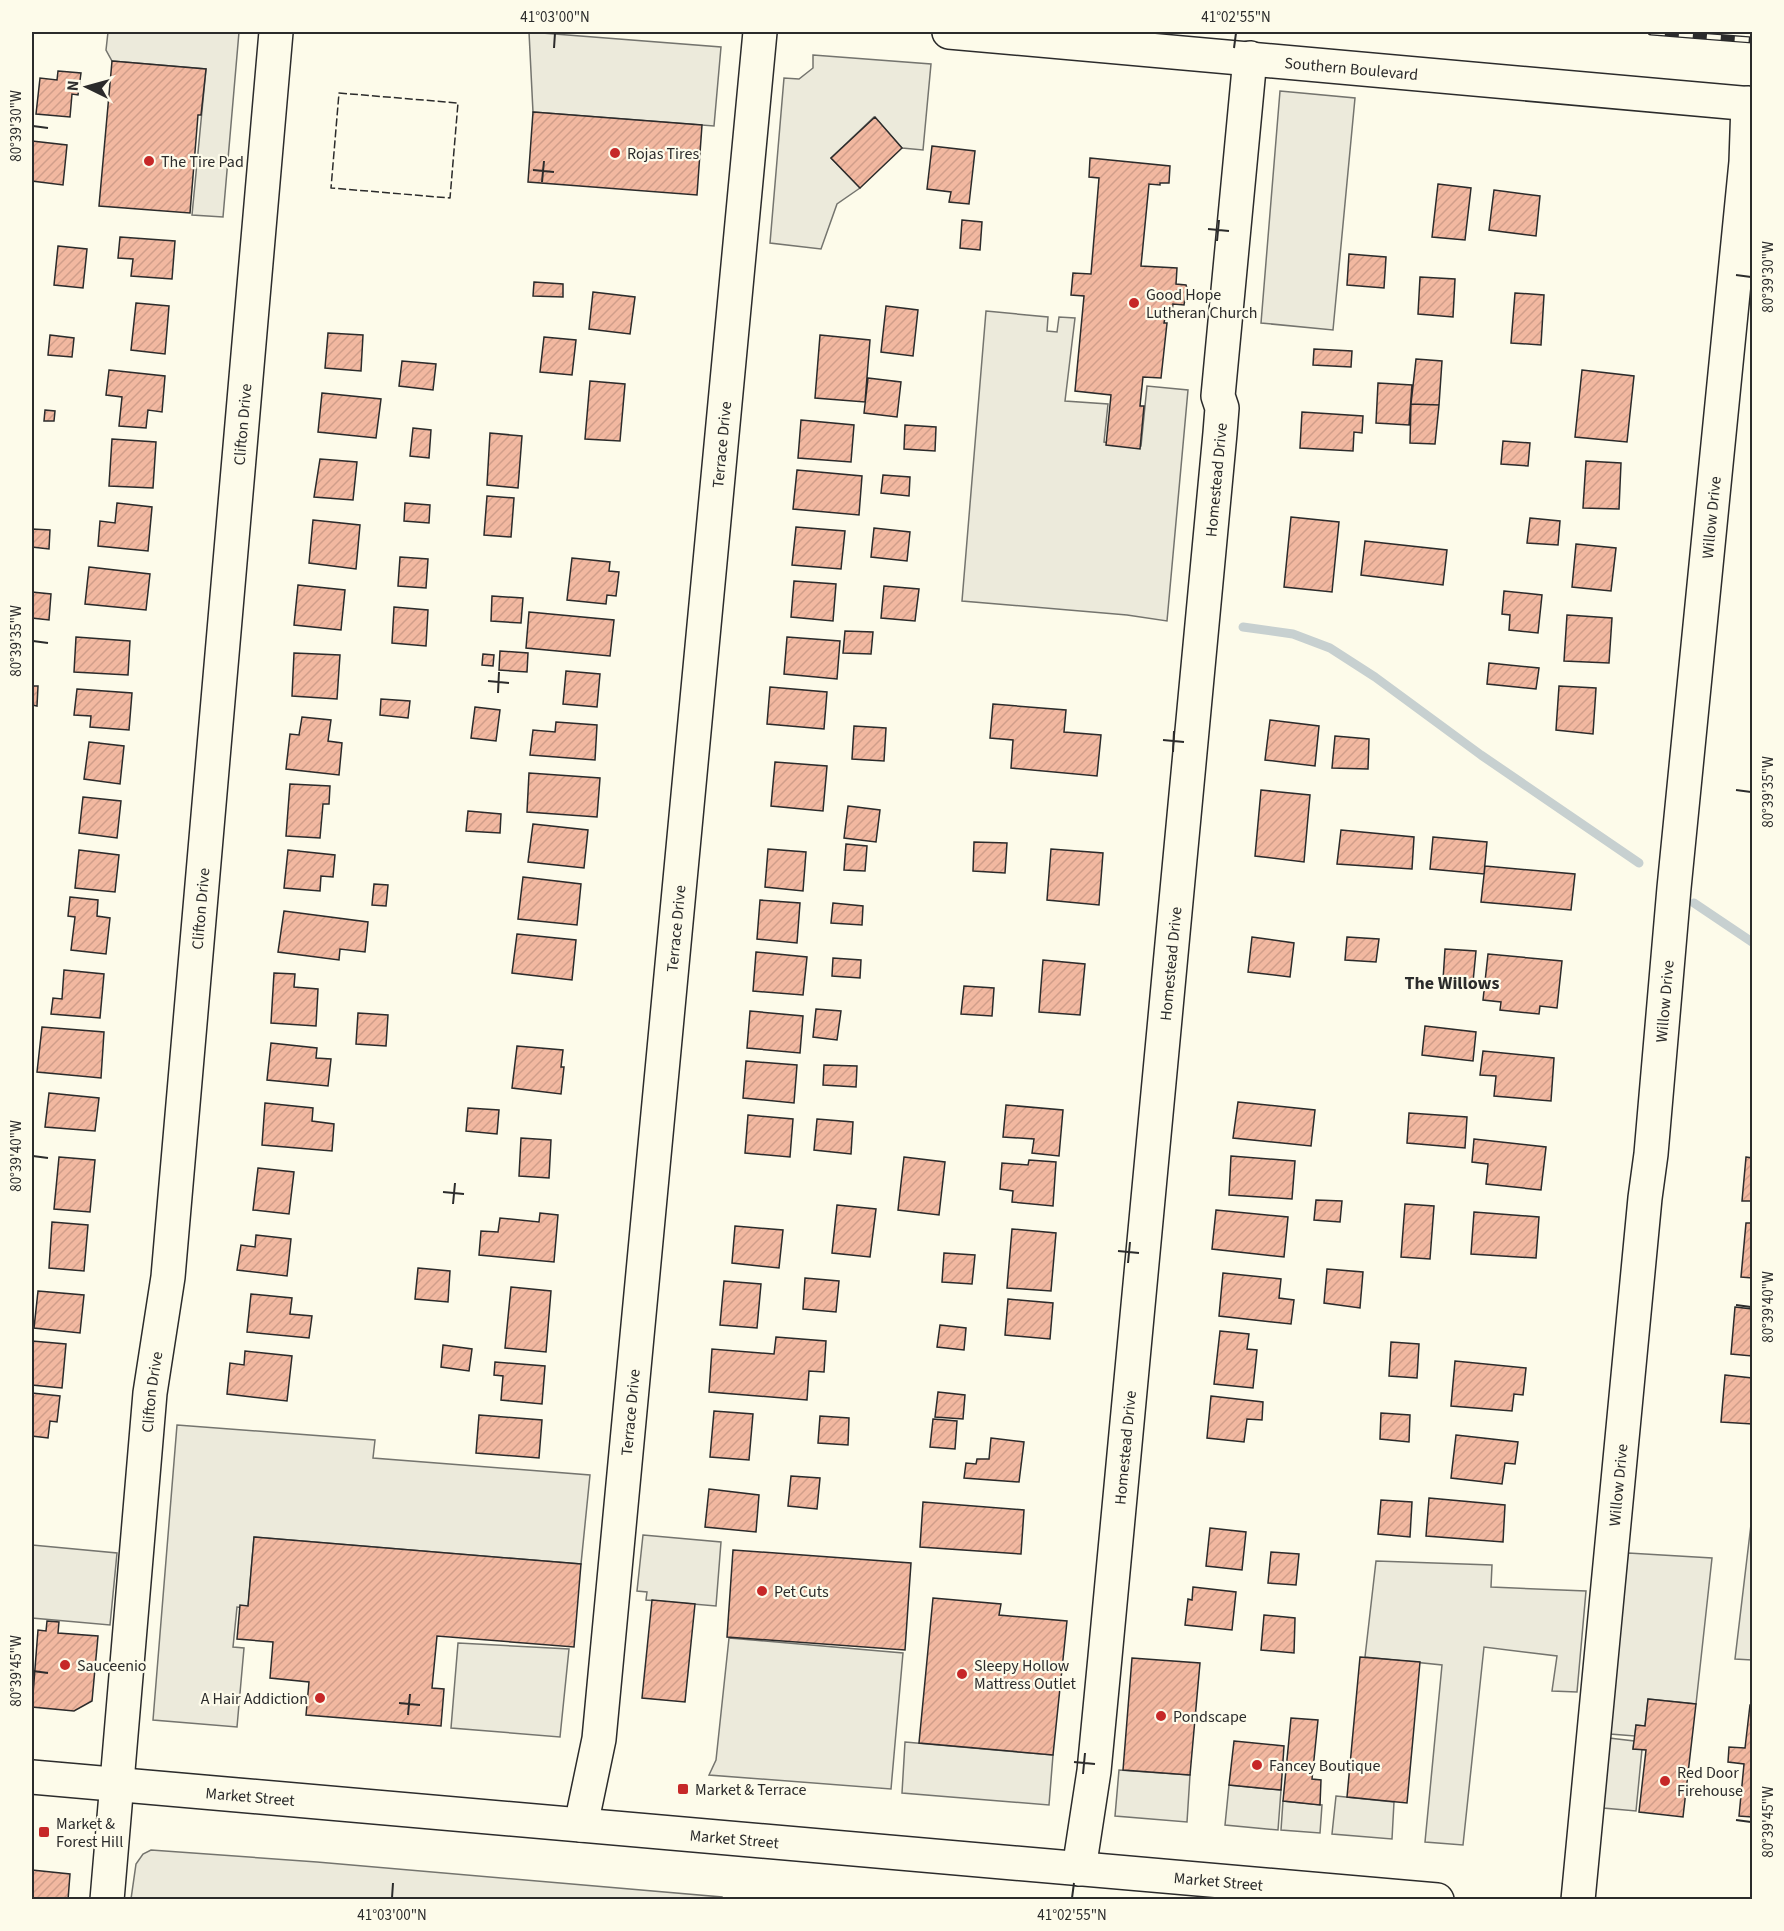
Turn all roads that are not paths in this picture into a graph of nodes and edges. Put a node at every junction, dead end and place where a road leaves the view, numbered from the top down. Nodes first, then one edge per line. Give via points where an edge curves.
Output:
1 (276, 32) edge
2 (760, 32) edge
3 (949, 32) edge
4 (1250, 58) junction
5 (1750, 103) edge
6 (32, 1777) edge
7 (117, 1785) junction
8 (581, 1825) junction
9 (1079, 1869) junction
10 (107, 1899) edge
11 (1437, 1899) edge
12 (1578, 1899) edge

1 - 7 street, Clifton Drive via 168,1278 150,1393
2 - 8 street, Terrace Drive via 599,1739
3 - 4 street, Southern Boulevard
4 - 5 street, Southern Boulevard
4 - 9 street, Homestead Drive via 1218,396 1222,408 1219,445 1104,1669
5 - 12 street, Willow Drive
6 - 7 street, Market Street
7 - 8 street, Market Street
7 - 10 street, Clifton Drive
8 - 9 street, Market Street
9 - 11 street, Market Street

